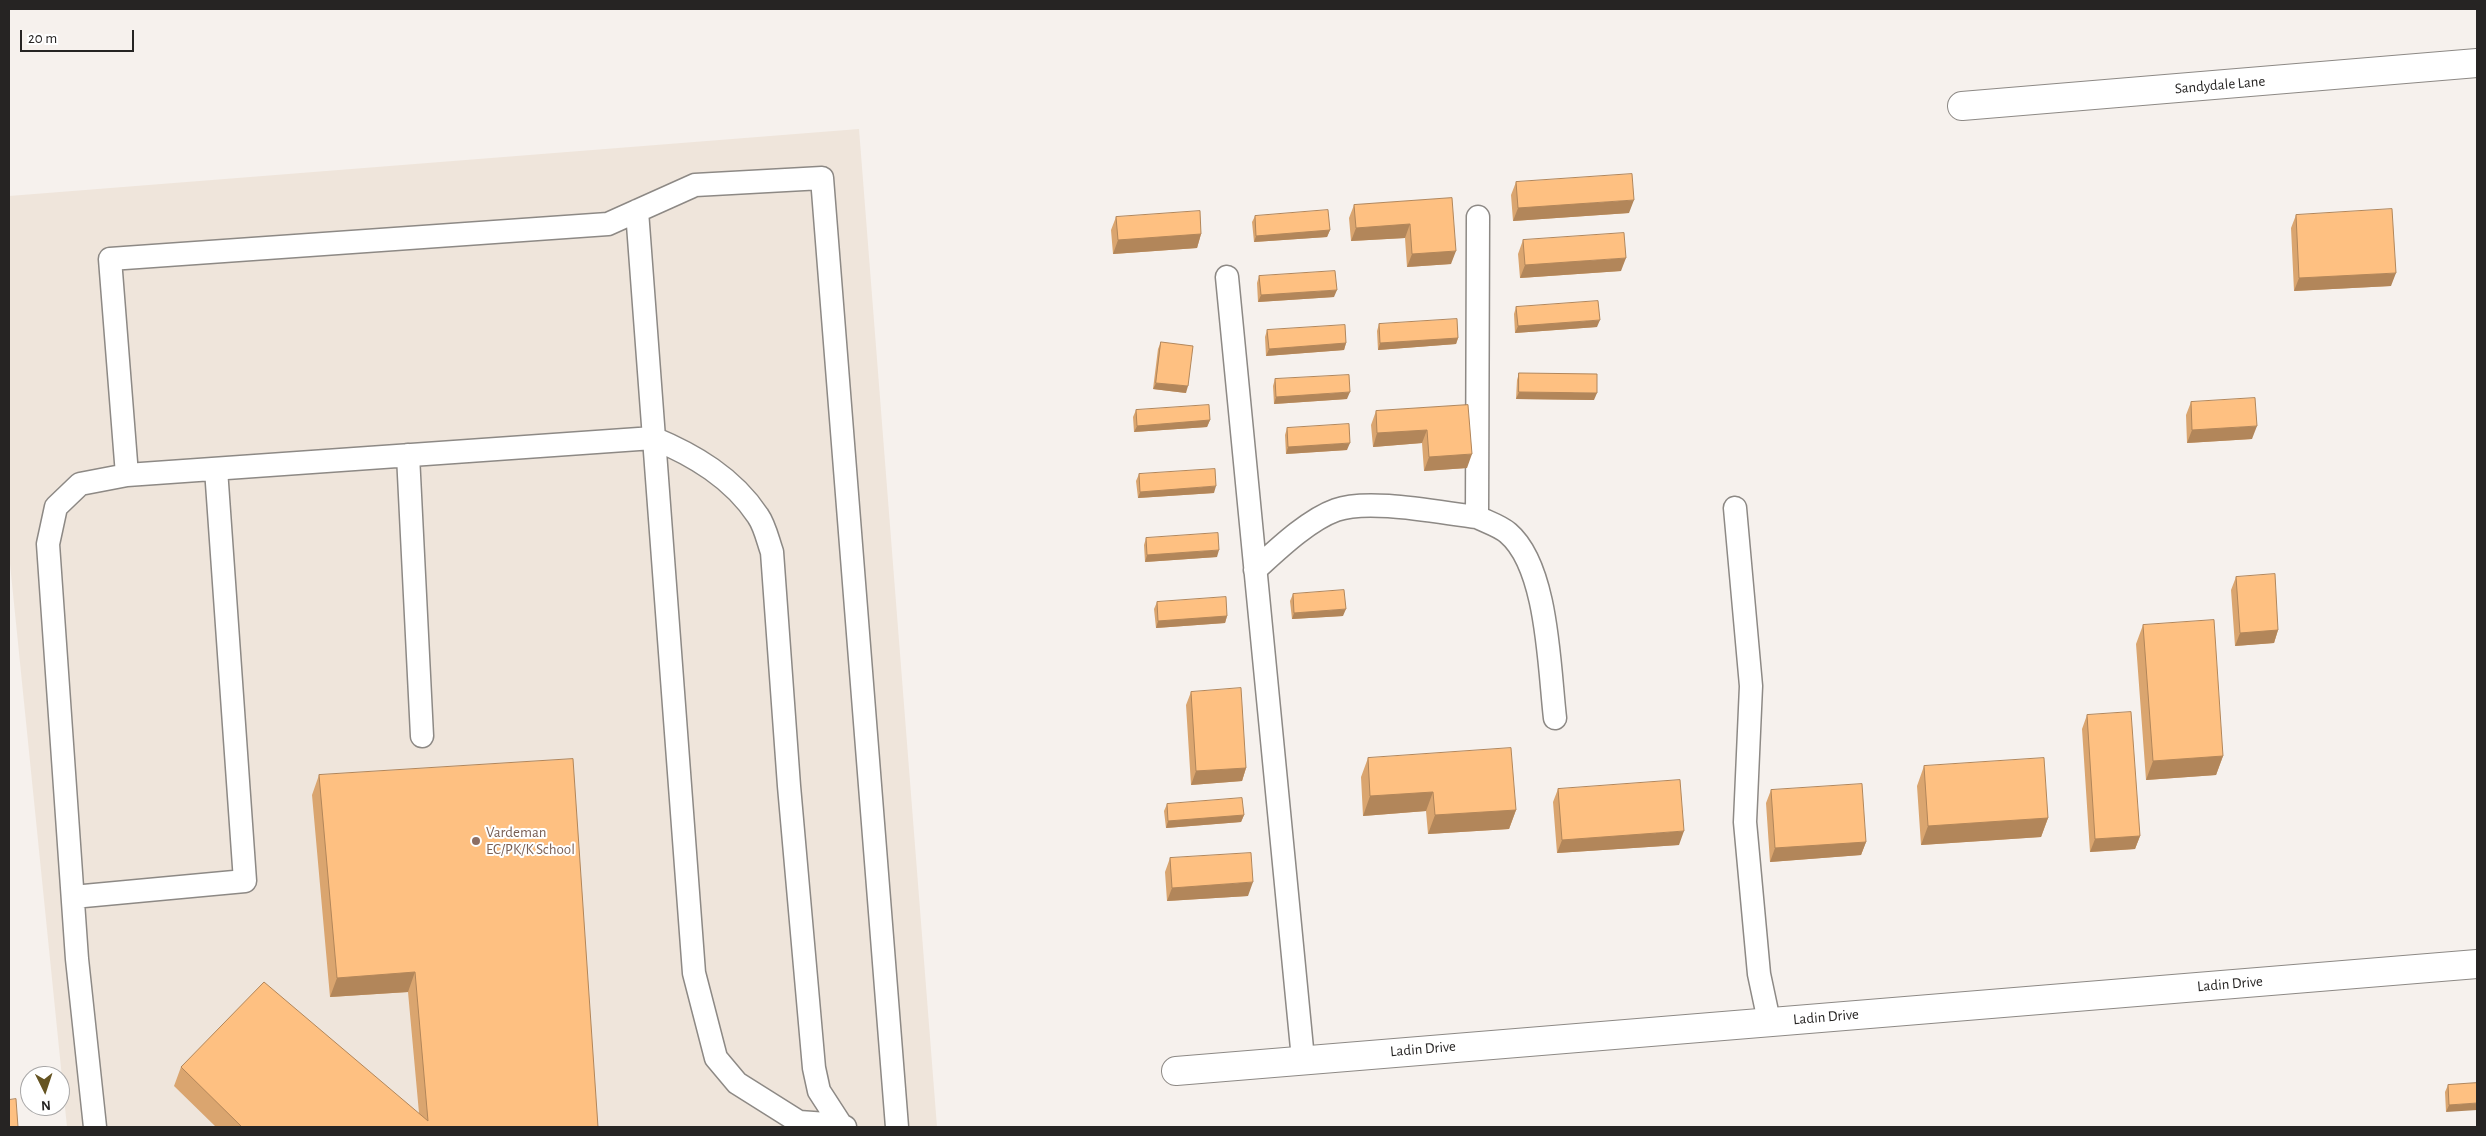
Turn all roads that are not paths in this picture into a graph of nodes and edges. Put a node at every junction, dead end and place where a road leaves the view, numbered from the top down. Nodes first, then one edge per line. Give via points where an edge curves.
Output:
1 (2477, 63) edge
2 (1962, 106) dead end
3 (637, 211) junction
4 (1478, 217) dead end
5 (1227, 277) dead end
6 (653, 438) junction
7 (408, 455) junction
8 (216, 469) junction
9 (127, 475) junction
10 (1735, 508) dead end
11 (1478, 517) junction
12 (1255, 570) junction
13 (1555, 718) dead end
14 (422, 736) dead end
15 (73, 897) junction
16 (2477, 964) edge
17 (1769, 1021) junction
18 (1303, 1059) junction
19 (1176, 1071) dead end
20 (843, 1126) edge
21 (95, 1127) edge
22 (897, 1127) edge

1 - 2 street, Sandydale Lane
3 - 6 lane
3 - 9 lane via 608,224 110,259
3 - 22 lane via 695,185 822,178
4 - 11 lane
5 - 12 lane
6 - 7 lane
6 - 20 lane via 688,453 727,480 759,517 772,552 814,1068 819,1091
6 - 20 lane via 694,973 716,1058 737,1083 800,1122
7 - 8 lane
7 - 14 lane
8 - 9 lane
8 - 15 lane via 245,880
9 - 15 lane via 80,484 56,506 48,544
10 - 17 lane via 1751,686 1746,822 1759,974
11 - 12 lane via 1376,505 1336,510 1298,532
11 - 13 lane via 1508,532 1527,555 1540,588
12 - 18 lane
15 - 21 lane
16 - 17 street, Ladin Drive
17 - 18 street, Ladin Drive
18 - 19 street, Ladin Drive

